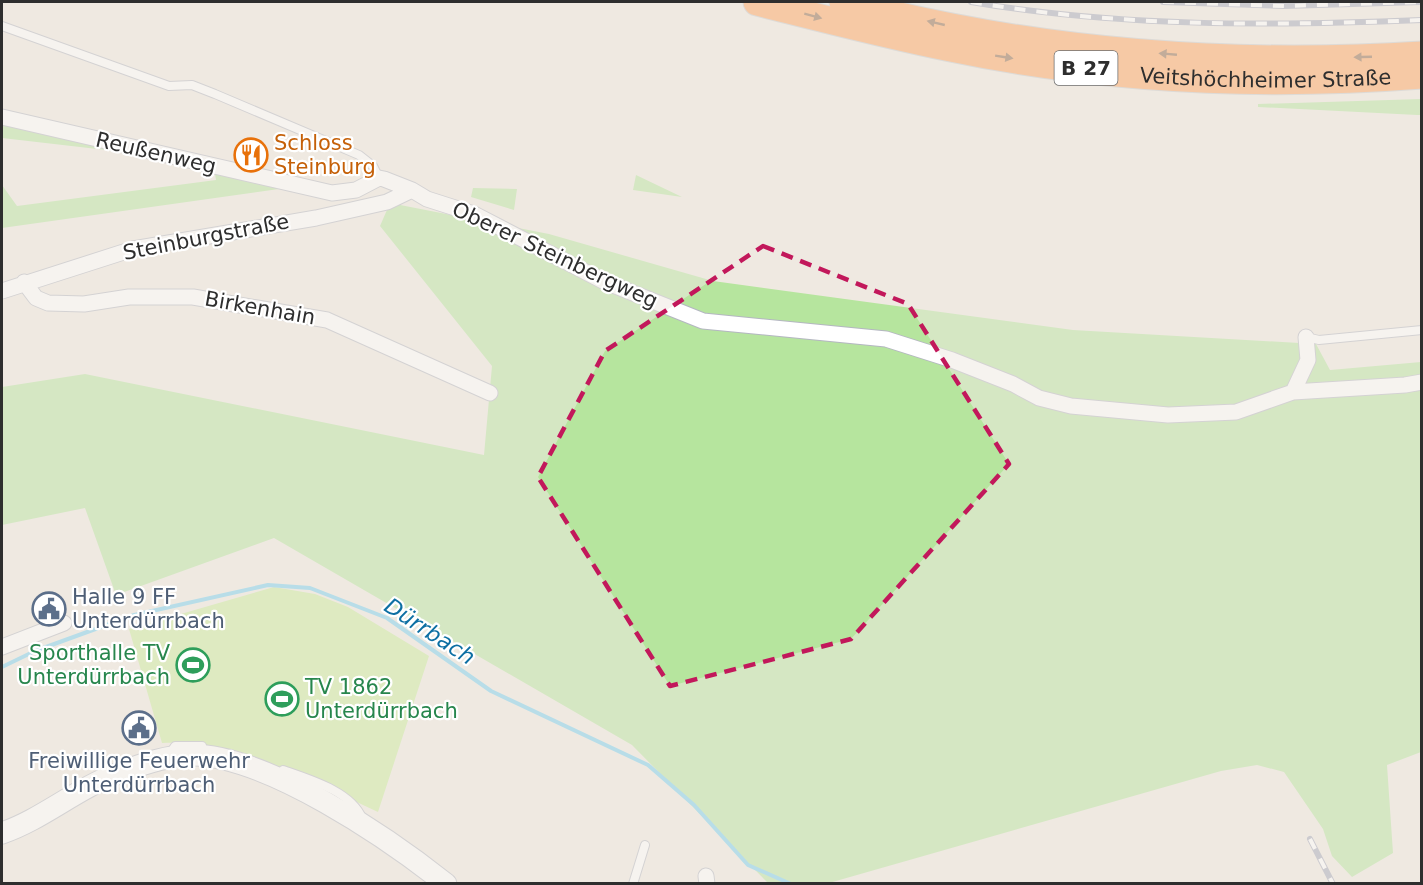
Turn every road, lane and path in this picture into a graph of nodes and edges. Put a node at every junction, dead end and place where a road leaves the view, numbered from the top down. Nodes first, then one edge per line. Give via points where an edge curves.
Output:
1 (757, 2) edge
2 (843, 2) edge
3 (2, 26) edge
4 (1422, 55) edge
5 (1422, 75) edge
6 (2, 117) edge
7 (379, 178) junction
8 (418, 187) junction
9 (24, 282) junction
10 (2, 291) edge
11 (1422, 330) edge
12 (1306, 337) joint
13 (1422, 382) edge
14 (1293, 392) junction
15 (490, 393) dead end
16 (64, 623) dead end
17 (2, 647) edge
18 (171, 757) junction
19 (267, 764) dead end
20 (278, 768) dead end
21 (364, 826) junction
22 (2, 833) edge
23 (645, 845) dead end
24 (438, 881) edge
25 (633, 884) edge

1 -> 5 highway, Veitshöchheimer Straße / B 27 via 953,49 1070,67 1271,80
4 -> 2 highway, Veitshöchheimer Straße / B 27 via 1274,59 1099,48 960,28
3 - 7 lane via 169,86 192,85 215,94 358,155 373,166
6 - 7 street, Reußenweg via 332,194 356,190
7 - 8 street
8 - 9 street, Steinburgstraße via 387,202 133,249
8 - 14 street, Oberer Steinbergweg via 427,199 474,214 603,281 702,321 886,339 952,360 1039,398 1071,406 1168,415 1236,412
9 - 10 street, Steinburgstraße
9 - 15 street, Birkenhain via 36,297 48,303 193,297 327,320
11 - 12 lane via 1319,340
12 - 14 street via 1308,360
13 - 14 street, Oberer Steinbergweg
16 - 17 street
18 - 19 lane via 175,746 189,744
18 - 21 street via 213,757 279,778
18 - 22 street via 92,784
20 - 21 lane via 342,796 357,807
21 - 24 street
23 - 25 lane

